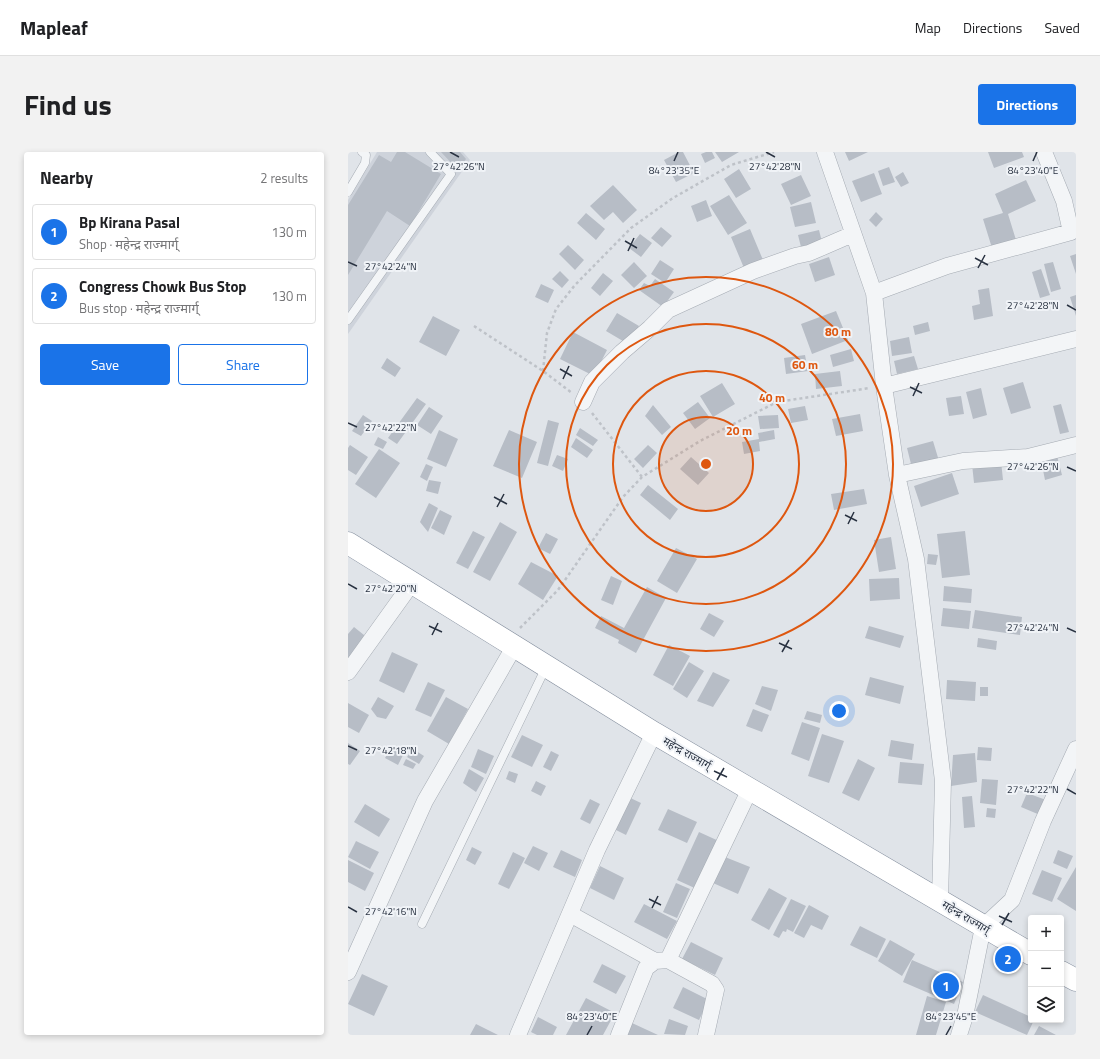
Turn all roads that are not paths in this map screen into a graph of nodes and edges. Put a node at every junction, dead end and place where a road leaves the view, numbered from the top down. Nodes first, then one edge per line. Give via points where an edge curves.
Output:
1 (430, 152) edge
2 (825, 152) edge
3 (1044, 152) edge
4 (366, 153) edge
5 (348, 192) edge
6 (1070, 199) edge
7 (853, 234) junction
8 (874, 293) junction
9 (348, 320) edge
10 (1076, 339) edge
11 (884, 386) junction
12 (583, 402) road end
13 (1076, 446) edge
14 (897, 475) junction
15 (348, 543) edge
16 (412, 583) junction
17 (509, 644) junction
18 (546, 666) junction
19 (348, 672) edge
20 (654, 733) junction
21 (1076, 749) edge
22 (750, 789) junction
23 (940, 901) junction
24 (570, 914) junction
25 (422, 924) dead end
26 (983, 927) junction
27 (1028, 952) edge
28 (662, 961) junction
29 (348, 972) edge
30 (1064, 974) edge
31 (1076, 980) edge
32 (518, 1035) edge
33 (619, 1035) edge
34 (706, 1035) edge
35 (959, 1035) edge

1 - 9 lane via 451,174
2 - 7 street
3 - 6 street
4 - 5 lane via 365,163
6 - 8 street via 1071,232 947,266
7 - 8 street
7 - 12 street via 809,254 795,256 753,271 668,310 592,382
8 - 11 street
10 - 11 street
11 - 14 street
13 - 14 street via 1028,457 963,461
14 - 23 street via 916,560 943,781
15 - 16 highway, महेन्द्र राज्मार्ग्
16 - 17 highway, महेन्द्र राज्मार्ग्
16 - 19 street
17 - 18 highway, महेन्द्र राज्मार्ग्
17 - 29 street via 425,801
18 - 20 highway, महेन्द्र राज्मार्ग्
18 - 25 lane
20 - 22 highway, महेन्द्र राज्मार्ग्
20 - 24 street via 597,850
21 - 26 street via 1043,821 1012,900
22 - 23 highway, महेन्द्र राज्मार्ग्
22 - 28 street
23 - 26 highway, महेन्द्र राज्मार्ग्
24 - 28 street
24 - 32 street
26 - 27 highway, महेन्द्र राज्मार्ग्
26 - 35 street
28 - 33 street via 646,968
28 - 34 street via 712,984 716,990
30 - 31 highway

